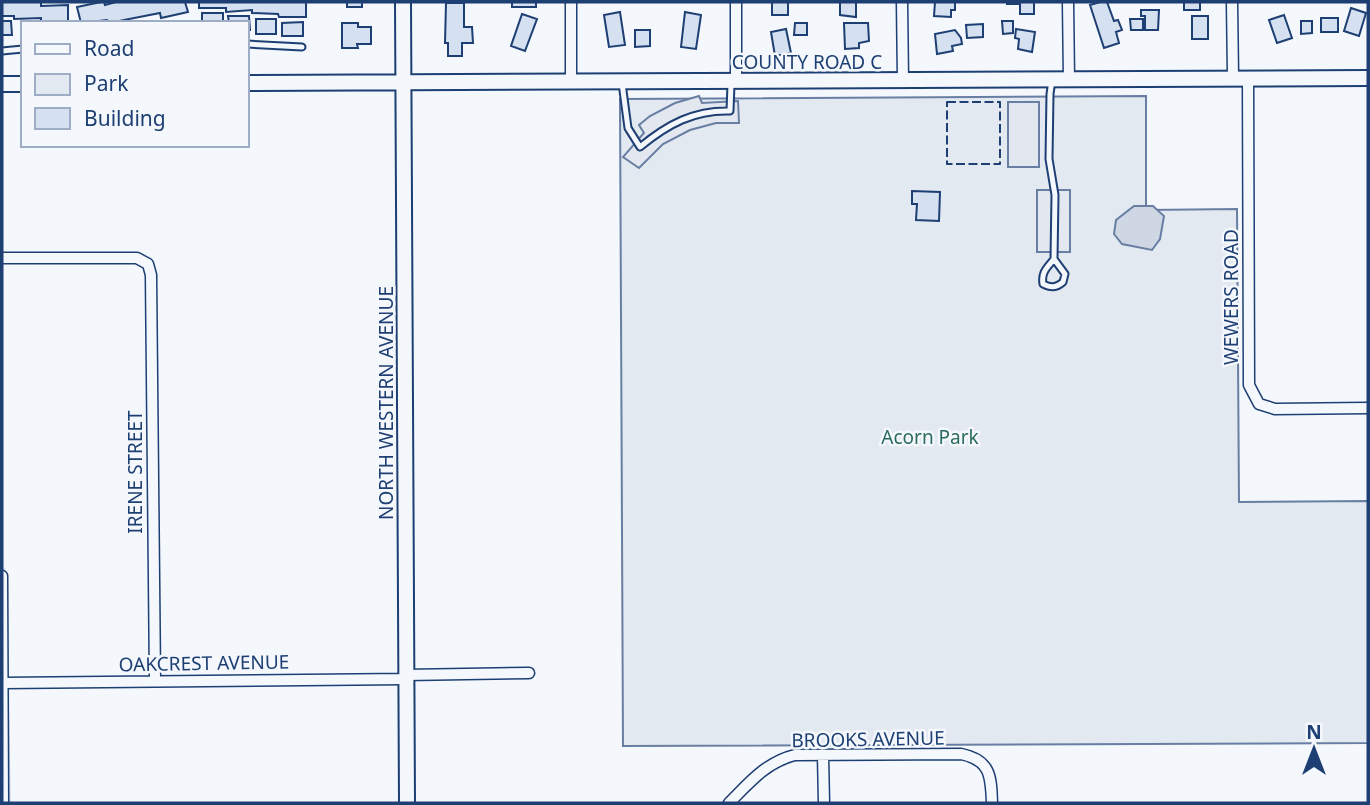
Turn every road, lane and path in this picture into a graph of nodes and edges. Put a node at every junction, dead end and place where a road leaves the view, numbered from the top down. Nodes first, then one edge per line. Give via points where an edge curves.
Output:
1 (403, 2) edge
2 (570, 2) edge
3 (736, 2) edge
4 (902, 2) edge
5 (1068, 2) edge
6 (1232, 2) edge
7 (248, 44) edge
8 (302, 47) dead end
9 (21, 49) edge
10 (2, 51) edge
11 (1233, 77) junction
12 (1248, 77) junction
13 (1368, 78) edge
14 (1052, 80) junction
15 (1069, 80) junction
16 (903, 81) junction
17 (734, 82) junction
18 (248, 83) edge
19 (571, 83) junction
20 (622, 83) junction
21 (2, 84) edge
22 (21, 84) edge
23 (404, 84) junction
24 (2, 258) edge
25 (1054, 259) junction
26 (1368, 408) edge
27 (2, 576) edge
28 (529, 673) dead end
29 (406, 677) junction
30 (155, 681) junction
31 (3, 682) edge
32 (823, 755) junction
33 (4, 803) edge
34 (407, 803) edge
35 (729, 803) edge
36 (824, 803) edge
37 (992, 803) edge

1 - 23 main road, NORTH WESTERN AVENUE
2 - 19 street
3 - 17 street
4 - 16 street
5 - 15 street
6 - 11 street
7 - 8 lane
9 - 10 lane
11 - 12 main road, COUNTY ROAD C
11 - 15 main road, COUNTY ROAD C
12 - 13 main road, COUNTY ROAD C
12 - 26 street, WEWERS ROAD via 1249,385 1259,404 1275,409
14 - 15 main road, COUNTY ROAD C
14 - 16 main road, COUNTY ROAD C
14 - 25 lane via 1049,159 1055,195
16 - 17 main road, COUNTY ROAD C
17 - 20 main road, COUNTY ROAD C
17 - 20 lane via 730,111 710,111 678,121 640,147 628,128
18 - 23 main road, COUNTY ROAD C
19 - 20 main road, COUNTY ROAD C
19 - 23 main road, COUNTY ROAD C
21 - 22 main road
23 - 29 main road, NORTH WESTERN AVENUE
24 - 30 street, IRENE STREET via 137,258 148,264
25 - 25 lane via 1041,277 1049,287 1057,287 1065,274
27 - 31 street
28 - 29 street, OAKCREST AVENUE
29 - 30 street, OAKCREST AVENUE
29 - 34 main road, NORTH WESTERN AVENUE
30 - 31 street, OAKCREST AVENUE
31 - 33 street
32 - 35 street, BROOKS AVENUE via 780,759
32 - 36 street
32 - 37 street, BROOKS AVENUE via 971,756 988,770

